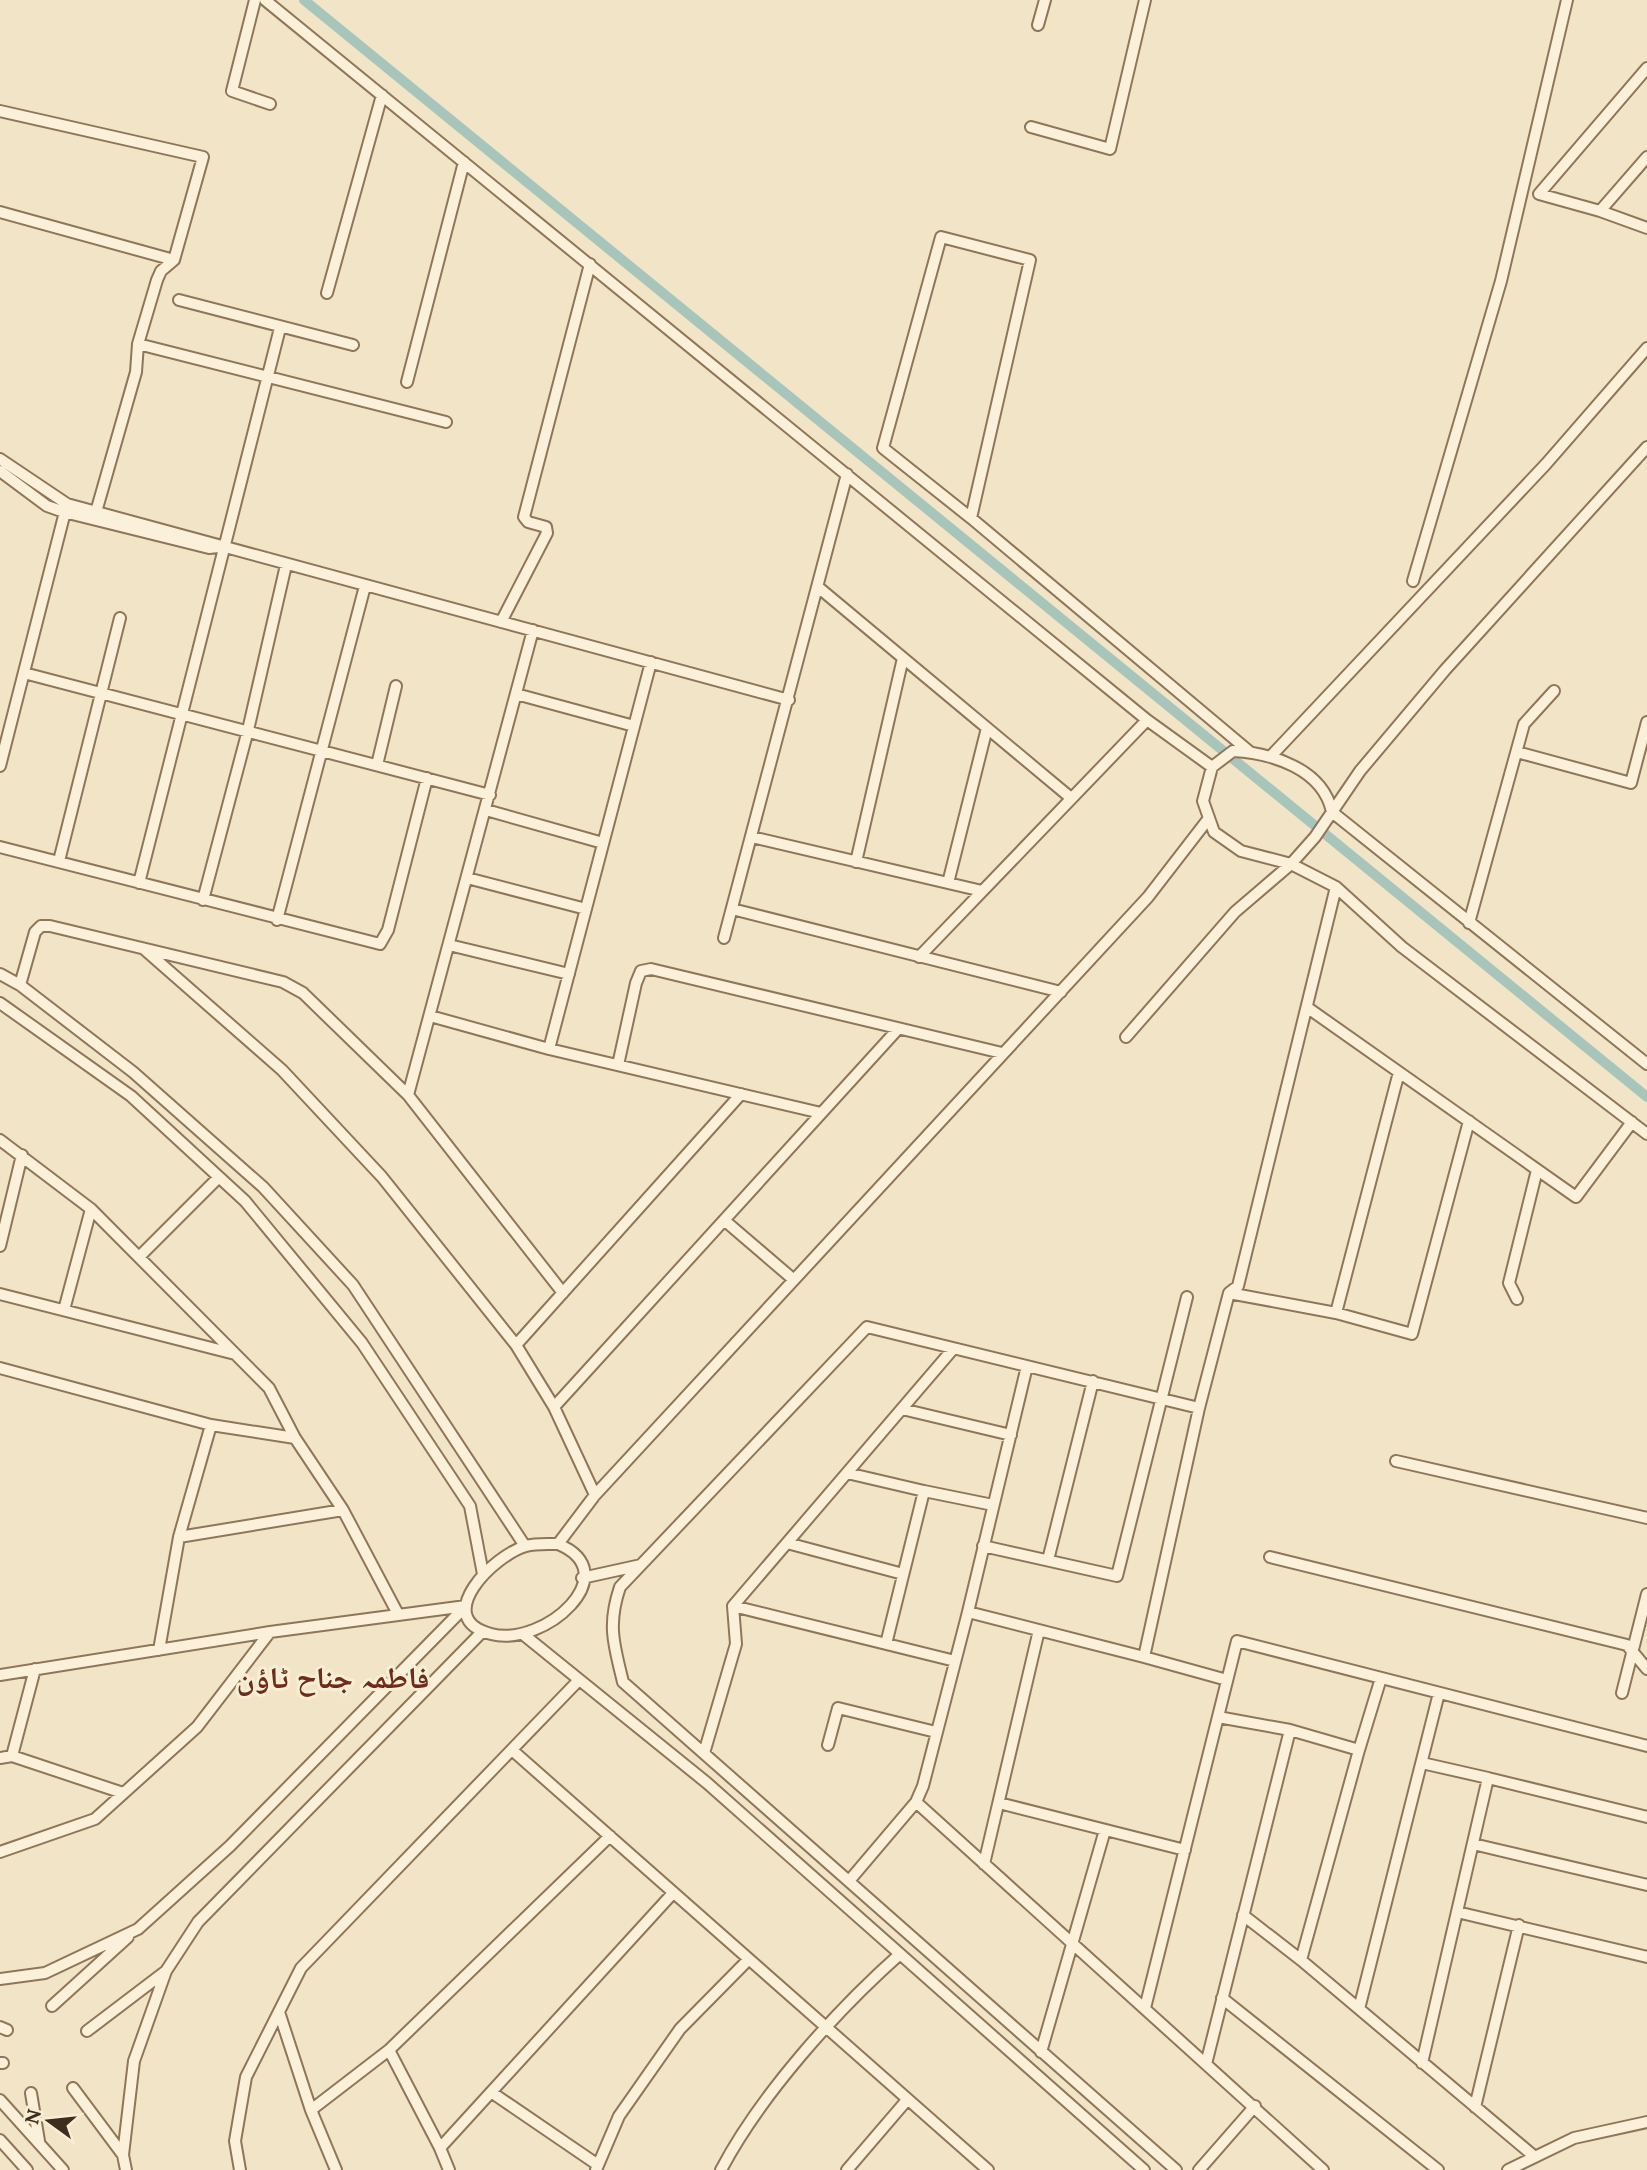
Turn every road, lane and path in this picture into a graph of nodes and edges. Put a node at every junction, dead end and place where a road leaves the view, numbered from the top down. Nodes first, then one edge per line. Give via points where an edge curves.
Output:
1 (255, 0) edge
2 (265, 0) edge
3 (1045, 0) edge
4 (1145, 0) edge
5 (1567, 0) edge
6 (1038, 25) dead end
7 (1647, 68) edge
8 (382, 95) junction
9 (270, 104) dead end
10 (0, 111) edge
11 (1031, 127) dead end
12 (1647, 157) edge
13 (464, 162) junction
14 (1600, 211) junction
15 (0, 212) edge
16 (1647, 228) edge
17 (174, 260) junction
18 (590, 264) junction
19 (327, 293) dead end
20 (179, 300) dead end
21 (280, 328) junction
22 (138, 344) junction
23 (353, 345) dead end
24 (1647, 348) edge
25 (267, 377) junction
26 (407, 382) dead end
27 (446, 422) dead end
28 (1647, 447) edge
29 (0, 459) edge
30 (0, 471) edge
31 (847, 474) junction
32 (66, 508) junction
33 (96, 512) junction
34 (971, 518) junction
35 (221, 548) junction
36 (286, 565) junction
37 (1413, 581) dead end
38 (365, 586) junction
39 (818, 587) junction
40 (120, 618) dead end
41 (501, 622) junction
42 (533, 630) junction
43 (903, 658) junction
44 (652, 663) junction
45 (24, 673) junction
46 (396, 687) dead end
47 (1554, 691) dead end
48 (100, 692) junction
49 (516, 694) junction
50 (789, 700) junction
51 (182, 713) junction
52 (1147, 720) junction
53 (1647, 722) edge
54 (634, 726) junction
55 (987, 728) junction
56 (248, 730) junction
57 (322, 750) junction
58 (1250, 752) junction
59 (1517, 752) junction
60 (1272, 755) junction
61 (376, 765) junction
62 (0, 766) edge
63 (1212, 767) junction
64 (427, 778) junction
65 (490, 795) junction
66 (1071, 798) junction
67 (486, 810) junction
68 (1332, 812) junction
69 (1209, 818) junction
70 (752, 837) junction
71 (603, 843) junction
72 (0, 847) edge
73 (58, 861) junction
74 (856, 862) junction
75 (1291, 864) junction
76 (467, 878) junction
77 (139, 883) junction
78 (948, 883) junction
79 (1336, 887) junction
80 (982, 891) junction
81 (203, 900) junction
82 (586, 909) junction
83 (732, 909) junction
84 (277, 920) junction
85 (1469, 923) junction
86 (724, 939) dead end
87 (449, 945) junction
88 (143, 948) junction
89 (919, 957) junction
90 (0, 974) edge
91 (569, 974) junction
92 (20, 985) junction
93 (1061, 992) junction
94 (0, 1003) edge
95 (1308, 1008) junction
96 (430, 1016) junction
97 (898, 1029) junction
98 (1126, 1037) dead end
99 (550, 1049) junction
100 (1002, 1053) junction
101 (1647, 1064) edge
102 (618, 1065) junction
103 (1399, 1072) junction
104 (741, 1094) junction
105 (408, 1096) junction
106 (821, 1113) junction
107 (1469, 1121) junction
108 (1632, 1122) junction
109 (1647, 1134) edge
110 (0, 1140) edge
111 (22, 1155) junction
112 (1538, 1170) junction
113 (219, 1177) junction
114 (91, 1209) junction
115 (724, 1220) junction
116 (0, 1246) edge
117 (139, 1257) junction
118 (794, 1280) junction
119 (563, 1293) junction
120 (1229, 1293) junction
121 (0, 1294) edge
122 (1187, 1297) dead end
123 (1517, 1299) dead end
124 (64, 1310) junction
125 (1336, 1313) junction
126 (516, 1345) junction
127 (953, 1349) junction
128 (235, 1355) junction
129 (1027, 1366) junction
130 (1, 1370) edge
131 (1093, 1381) junction
132 (1162, 1397) junction
133 (554, 1407) junction
134 (1199, 1408) junction
135 (902, 1409) junction
136 (211, 1425) junction
137 (1011, 1435) junction
138 (295, 1438) junction
139 (1396, 1461) dead end
140 (847, 1473) junction
141 (924, 1491) junction
142 (595, 1495) junction
143 (993, 1505) junction
144 (344, 1510) junction
145 (1647, 1518) edge
146 (179, 1537) junction
147 (787, 1543) junction
148 (558, 1544) junction
149 (525, 1546) junction
150 (983, 1546) junction
151 (1270, 1558) dead end
152 (1048, 1560) junction
153 (644, 1564) junction
154 (483, 1574) junction
155 (904, 1574) junction
156 (582, 1578) junction
157 (1647, 1594) edge
158 (466, 1606) junction
159 (733, 1606) junction
160 (968, 1612) junction
161 (398, 1614) junction
162 (1039, 1630) junction
163 (270, 1632) junction
164 (482, 1632) junction
165 (524, 1635) junction
166 (886, 1644) junction
167 (159, 1650) junction
168 (1632, 1651) junction
169 (1144, 1657) junction
170 (956, 1661) junction
171 (35, 1669) junction
172 (1647, 1670) edge
173 (0, 1675) edge
174 (1381, 1678) junction
175 (579, 1679) junction
176 (1227, 1679) junction
177 (1439, 1693) junction
178 (1622, 1693) dead end
179 (1218, 1717) junction
180 (1290, 1730) junction
181 (936, 1732) junction
182 (828, 1745) dead end
183 (1647, 1746) edge
184 (512, 1749) junction
185 (1359, 1750) junction
186 (704, 1753) junction
187 (12, 1756) junction
188 (0, 1758) edge
189 (1422, 1763) junction
190 (1488, 1778) junction
191 (123, 1793) junction
192 (916, 1802) junction
193 (999, 1803) junction
194 (1647, 1817) edge
195 (1105, 1830) junction
196 (610, 1836) junction
197 (1473, 1844) junction
198 (1185, 1850) junction
199 (0, 1852) edge
200 (984, 1864) junction
201 (849, 1881) junction
202 (1647, 1885) edge
203 (673, 1893) junction
204 (1457, 1912) junction
205 (1244, 1915) junction
206 (1519, 1926) junction
207 (138, 1928) junction
208 (1072, 1943) junction
209 (900, 1954) junction
210 (1647, 1957) edge
211 (748, 1959) junction
212 (1301, 1960) junction
213 (166, 1972) junction
214 (0, 1979) edge
215 (1223, 1998) junction
216 (52, 2006) dead end
217 (1145, 2008) junction
218 (1359, 2009) junction
219 (279, 2012) junction
220 (825, 2028) junction
221 (87, 2031) dead end
222 (389, 2050) junction
223 (1041, 2052) junction
224 (1422, 2063) junction
225 (1206, 2064) junction
226 (73, 2088) dead end
227 (491, 2092) junction
228 (31, 2093) dead end
229 (0, 2100) edge
230 (907, 2100) junction
231 (1255, 2106) junction
232 (1475, 2107) junction
233 (311, 2110) junction
234 (1647, 2122) edge
235 (0, 2140) edge
236 (39, 2141) junction
237 (440, 2148) junction
238 (123, 2155) junction
239 (1535, 2157) junction
240 (597, 2168) edge
241 (982, 2168) edge
242 (27, 2170) edge
243 (63, 2170) edge
244 (126, 2170) edge
245 (240, 2170) edge
246 (336, 2170) edge
247 (449, 2170) edge
248 (721, 2170) edge
249 (847, 2170) edge
250 (1144, 2170) edge
251 (1177, 2170) edge
252 (1199, 2170) edge
253 (1323, 2170) edge
254 (1438, 2170) edge
255 (1508, 2170) edge

1 - 9 street via 232,91
2 - 8 street
3 - 6 street
4 - 11 street via 1110,149
5 - 37 street via 1501,281
7 - 14 street via 1539,194
8 - 13 street
8 - 19 street
10 - 17 street via 203,157
12 - 14 street
13 - 18 street
13 - 26 street
14 - 16 street
15 - 17 street
17 - 22 street via 157,280
18 - 31 street
18 - 41 street via 524,517 546,527 547,533
20 - 21 street
21 - 23 street
21 - 25 street
22 - 25 street
22 - 33 street via 136,372
24 - 60 street via 1546,464
25 - 27 street
25 - 35 street
28 - 68 street via 1446,670 1360,771
29 - 32 street
30 - 32 street via 47,506
31 - 39 street
31 - 52 street
32 - 33 street
32 - 35 street
32 - 45 street
33 - 35 street
34 - 34 street via 1030,260 941,237 883,448
34 - 58 street
35 - 36 street
35 - 51 street
36 - 38 street
36 - 56 street
38 - 41 street
38 - 57 street
39 - 43 street
39 - 50 street
40 - 48 street
41 - 42 street
42 - 44 street
42 - 49 street
43 - 55 street
43 - 74 street
44 - 50 street
44 - 54 street
45 - 48 street
45 - 62 street
46 - 61 street
47 - 59 street via 1524,724
48 - 51 street
48 - 73 street
49 - 54 street
49 - 65 street
50 - 70 street
51 - 56 street
51 - 77 street
52 - 63 street
52 - 66 street
53 - 59 street via 1631,783
54 - 71 street
55 - 66 street
55 - 78 street
56 - 57 street
56 - 81 street
57 - 61 street
57 - 84 street
58 - 60 street
58 - 63 street via 1233,751
59 - 85 street
60 - 68 street via 1296,767 1328,794
61 - 64 street
63 - 69 street via 1203,801
64 - 65 street
64 - 84 street via 380,944
65 - 67 street
66 - 80 street
67 - 71 street
67 - 76 street
68 - 75 street
68 - 85 street
69 - 75 street via 1214,832 1241,851
69 - 93 street via 1148,897
70 - 74 street
70 - 83 street
71 - 82 street
72 - 73 street
73 - 77 street
74 - 78 street
75 - 79 street
75 - 98 street via 1235,912
76 - 82 street
76 - 87 street
77 - 81 street
78 - 80 street
79 - 95 street
79 - 108 street via 1402,947
80 - 89 street
81 - 84 street
82 - 91 street
83 - 86 street
83 - 89 street
85 - 101 street
87 - 91 street
87 - 96 street
88 - 92 street via 41,926 35,932
88 - 105 street via 283,982 303,993
88 - 126 street via 282,1070 328,1118 382,1177
89 - 93 street
90 - 92 street
91 - 99 street
92 - 149 street via 133,1072 263,1188 353,1285
93 - 100 street
94 - 113 street via 131,1096
95 - 103 street
95 - 120 street via 1238,1286
96 - 99 street
96 - 105 street
97 - 100 street
97 - 102 street via 651,969 641,971 636,983
97 - 106 street
99 - 102 street
100 - 118 street
102 - 104 street
103 - 107 street
103 - 125 street
104 - 106 street
104 - 119 street
105 - 119 street
106 - 115 street
107 - 112 street
107 - 125 street via 1412,1334
108 - 109 street
108 - 112 street via 1576,1197
110 - 111 street
111 - 114 street
111 - 116 street
112 - 123 street via 1509,1283
113 - 117 street
113 - 154 street via 245,1201 362,1343 470,1506
114 - 117 street
114 - 124 street
115 - 118 street
115 - 133 street
117 - 128 street
118 - 142 street
119 - 126 street
120 - 125 street
120 - 134 street
121 - 124 street
122 - 132 street
124 - 128 street
126 - 133 street
127 - 129 street
127 - 135 street
127 - 153 street via 867,1327
128 - 138 street via 269,1388
129 - 131 street
129 - 137 street
130 - 136 street
131 - 132 street
131 - 152 street
132 - 134 street
132 - 152 street via 1118,1576
133 - 142 street
134 - 169 street
135 - 137 street
135 - 140 street
136 - 138 street
136 - 146 street
137 - 143 street
138 - 144 street
139 - 145 street
140 - 141 street
140 - 147 street
141 - 143 street
141 - 155 street
142 - 148 street
143 - 150 street
144 - 146 street
144 - 161 street
146 - 167 street
147 - 155 street
147 - 159 street
148 - 149 street
148 - 156 street via 576,1554 584,1570
149 - 154 street
150 - 152 street
150 - 160 street
151 - 168 street via 1627,1645
153 - 156 street
153 - 186 street via 620,1587 613,1606 610,1630 623,1682
154 - 158 street via 471,1587
155 - 166 street
156 - 165 street via 580,1595 567,1612
157 - 168 street
158 - 161 street
158 - 164 street via 469,1620
158 - 207 street via 230,1846
159 - 166 street
159 - 186 street via 736,1644
160 - 162 street
160 - 170 street
161 - 163 street
162 - 169 street
162 - 193 street
163 - 167 street
163 - 191 street via 197,1727
164 - 165 street via 501,1637
164 - 213 street via 198,1922
165 - 175 street
166 - 170 street
167 - 171 street
168 - 172 street
168 - 178 street
169 - 176 street
170 - 181 street
171 - 173 street
171 - 187 street
174 - 176 street via 1237,1641
174 - 177 street
174 - 185 street
175 - 184 street
175 - 209 street via 707,1783
176 - 179 street
177 - 183 street
177 - 189 street
179 - 180 street
179 - 198 street
180 - 185 street
180 - 205 street
181 - 182 street via 838,1708
181 - 192 street
184 - 196 street
184 - 219 street via 301,1968
185 - 212 street
186 - 201 street
187 - 188 street
187 - 191 street
189 - 190 street
189 - 218 street
190 - 194 street
190 - 197 street
191 - 199 street via 95,1819
192 - 200 street
192 - 201 street
193 - 195 street
193 - 200 street
195 - 198 street
195 - 208 street
196 - 203 street
196 - 222 street
197 - 202 street
197 - 204 street
198 - 217 street
200 - 208 street
201 - 223 street
203 - 211 street
203 - 227 street
204 - 206 street
204 - 224 street
205 - 212 street
205 - 215 street
206 - 210 street
206 - 232 street
207 - 214 street via 45,1973
207 - 216 street
208 - 217 street
208 - 223 street
209 - 220 street via 849,1999
209 - 250 street
211 - 220 street
211 - 240 street via 680,2029 619,2116
212 - 218 street
213 - 221 street
213 - 238 street via 134,2062
215 - 225 street
215 - 254 street
217 - 225 street
218 - 224 street
219 - 233 street
219 - 245 street via 246,2077 235,2141
220 - 230 street
220 - 248 street via 735,2143
222 - 233 street
222 - 237 street
223 - 251 street
224 - 232 street
225 - 231 street
226 - 238 street
227 - 237 street
227 - 240 street
228 - 236 street
229 - 236 street
230 - 241 street
230 - 249 street
231 - 252 street
231 - 253 street
232 - 239 street
233 - 246 street
234 - 239 street via 1574,2138
235 - 242 street
236 - 243 street
237 - 247 street
238 - 244 street
239 - 255 street

